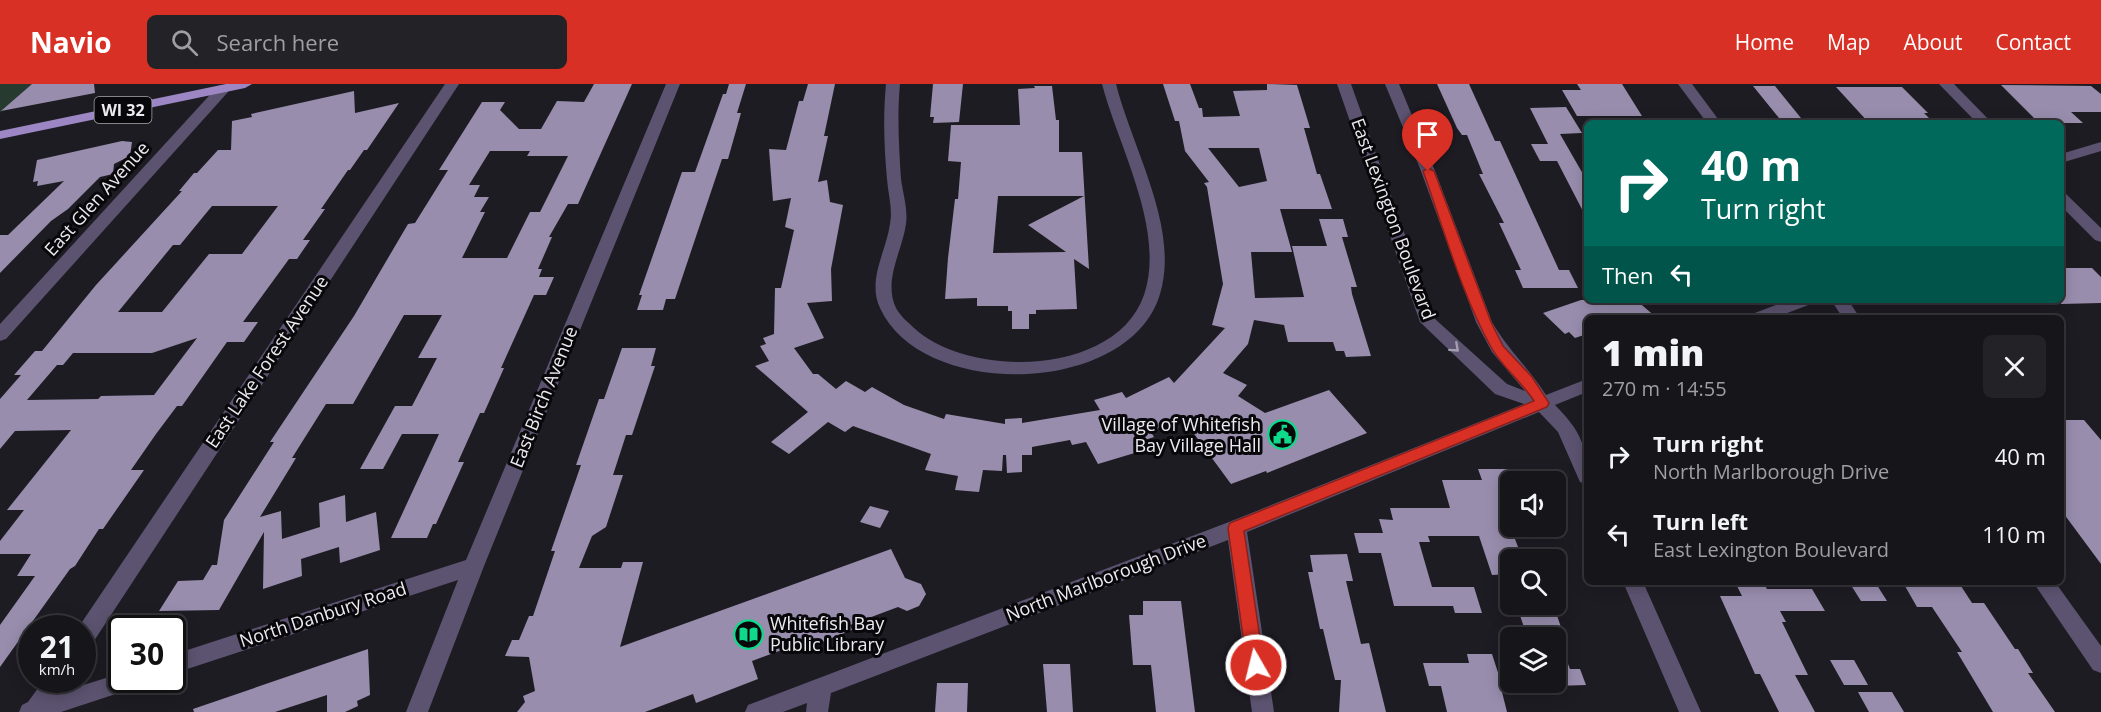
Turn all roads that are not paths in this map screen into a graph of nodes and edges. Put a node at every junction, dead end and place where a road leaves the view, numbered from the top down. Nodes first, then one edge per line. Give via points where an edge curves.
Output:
1 (245, 84) edge
2 (452, 84) edge
3 (673, 84) edge
4 (893, 84) edge
5 (1109, 84) edge
6 (1344, 84) edge
7 (1392, 84) edge
8 (1685, 84) edge
9 (1946, 84) edge
10 (223, 89) junction
11 (1711, 120) edge
12 (1982, 120) edge
13 (0, 135) edge
14 (2101, 146) edge
15 (2064, 158) edge
16 (2065, 205) edge
17 (2101, 237) edge
18 (1797, 303) edge
19 (1766, 315) edge
20 (0, 335) edge
21 (1584, 386) edge
22 (1542, 403) junction
23 (1584, 470) edge
24 (1236, 528) junction
25 (474, 566) junction
26 (1634, 585) edge
27 (2045, 585) edge
28 (96, 619) edge
29 (186, 660) edge
30 (2101, 663) edge
31 (108, 687) edge
32 (821, 687) junction
33 (46, 693) edge
34 (33, 711) edge
35 (417, 712) edge
36 (756, 712) edge
37 (818, 712) edge
38 (1263, 712) edge
39 (1690, 712) edge

1 - 10 main road, WI 32
2 - 28 street, East Lake Forest Avenue
3 - 25 street, East Birch Avenue
4 - 5 street via 898,226 883,278 885,300 895,320 927,346 949,357 999,369 1047,368 1100,351 1125,335 1143,316 1152,294 1155,246 1147,194 1118,120
6 -> 22 street, East Lexington Boulevard via 1428,322 1501,389
7 - 22 street, East Lexington Boulevard via 1484,322 1498,348 1528,380
8 - 11 street
9 - 12 street
10 - 13 main road, WI 32
10 - 20 street, East Glen Avenue
14 - 15 street
16 - 17 street
18 - 19 street
21 - 22 street, North Marlborough Drive
22 - 23 street, East Lexington Boulevard via 1566,428
22 - 24 street, North Marlborough Drive
24 - 32 street, North Marlborough Drive
24 - 38 street
25 - 29 street, North Danbury Road
25 - 35 street, East Birch Avenue
26 - 39 street
27 - 30 street
31 - 34 street
32 - 36 street, North Marlborough Drive
32 - 37 street
33 - 34 street

